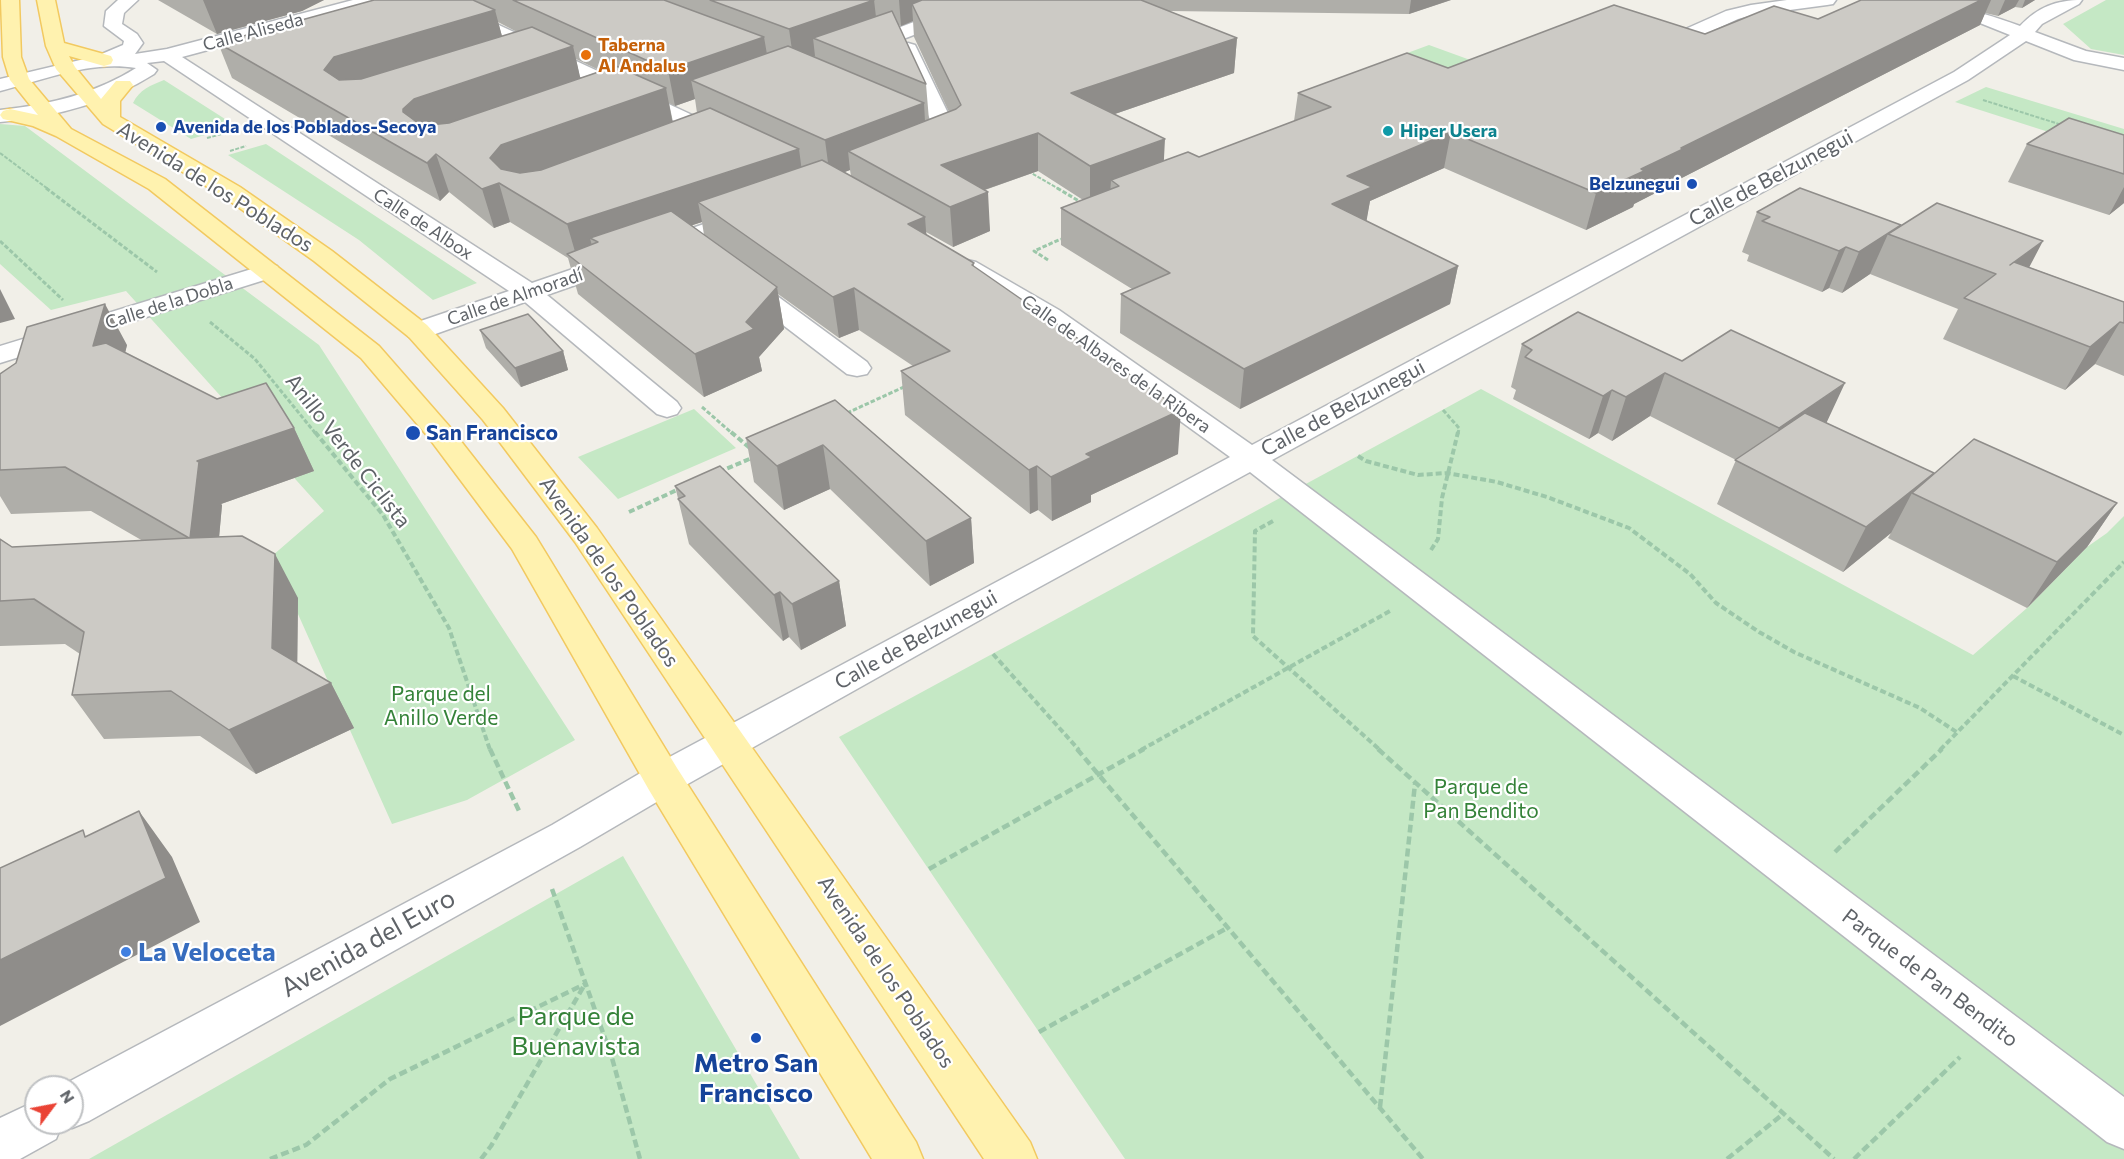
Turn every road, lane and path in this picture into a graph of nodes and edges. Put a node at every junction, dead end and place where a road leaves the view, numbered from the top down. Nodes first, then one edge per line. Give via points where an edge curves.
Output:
1 (10, 0) edge
2 (129, 0) edge
3 (373, 0) edge
4 (431, 0) edge
5 (988, 0) edge
6 (1827, 0) edge
7 (1887, 0) edge
8 (1914, 0) edge
9 (2073, 0) edge
10 (47, 1) edge
11 (1933, 7) junction
12 (1732, 15) junction
13 (872, 23) edge
14 (1765, 25) edge
15 (901, 34) junction
16 (2022, 35) junction
17 (56, 46) junction
18 (1661, 47) edge
19 (535, 48) junction
20 (168, 55) junction
21 (12, 57) junction
22 (838, 57) edge
23 (503, 59) edge
24 (104, 60) junction
25 (2124, 64) edge
26 (136, 67) junction
27 (66, 69) junction
28 (0, 74) edge
29 (21, 81) junction
30 (606, 81) junction
31 (0, 85) edge
32 (123, 85) junction
33 (627, 91) junction
34 (574, 93) edge
35 (89, 98) junction
36 (1979, 99) dead end
37 (594, 103) edge
38 (42, 108) junction
39 (5, 116) edge
40 (110, 120) junction
41 (698, 125) junction
42 (919, 126) edge
43 (2068, 127) edge
44 (64, 133) junction
45 (225, 133) dead end
46 (665, 137) edge
47 (205, 139) dead end
48 (248, 145) dead end
49 (747, 148) edge
50 (228, 152) dead end
51 (0, 153) edge
52 (1028, 170) edge
53 (1079, 201) edge
54 (772, 208) edge
55 (683, 239) junction
56 (1061, 239) dead end
57 (0, 242) edge
58 (942, 253) edge
59 (1048, 260) dead end
60 (268, 271) junction
61 (164, 279) dead end
62 (528, 292) junction
63 (68, 306) dead end
64 (204, 317) dead end
65 (418, 331) junction
66 (0, 355) edge
67 (857, 368) dead end
68 (912, 384) dead end
69 (699, 404) dead end
70 (667, 408) dead end
71 (1443, 410) dead end
72 (839, 417) edge
73 (1358, 456) dead end
74 (1251, 458) junction
75 (1447, 473) junction
76 (716, 474) edge
77 (684, 488) edge
78 (1308, 502) junction
79 (629, 512) dead end
80 (2124, 562) edge
81 (1412, 582) junction
82 (993, 654) dead end
83 (1286, 668) junction
84 (2013, 676) junction
85 (1958, 733) junction
86 (2124, 735) edge
87 (729, 742) junction
88 (1099, 773) junction
89 (663, 779) junction
90 (1415, 784) junction
91 (514, 800) dead end
92 (929, 869) dead end
93 (1804, 881) junction
94 (561, 915) dead end
95 (1229, 927) junction
96 (585, 984) junction
97 (1993, 1026) junction
98 (1039, 1032) dead end
99 (84, 1098) edge
100 (1380, 1107) junction
101 (1783, 1114) junction
102 (2124, 1125) edge
103 (24, 1131) edge
104 (0, 1144) edge
105 (270, 1159) edge
106 (481, 1159) edge
107 (640, 1159) edge
108 (899, 1159) edge
109 (1013, 1159) edge
110 (1423, 1159) edge
111 (1727, 1159) edge
112 (1834, 1159) edge
113 (1854, 1159) edge

1 - 21 main road, Avenida de los Poblados
2 - 24 street via 115,11 113,26 134,43
3 - 20 street, Calle Aliseda
4 - 19 street
5 - 15 street
6 - 12 street
7 - 11 street
8 - 11 street
9 - 16 street, Calle de Belzunegui via 2036,20
10 - 17 main road, Avenida de los Poblados
11 - 16 street via 1980,17
12 - 14 street
12 - 18 street
13 - 15 street
15 - 22 street
15 - 42 street via 939,144
16 - 25 street via 2081,56
16 - 74 street, Calle de Belzunegui via 1961,76
17 - 24 main road
17 - 27 main road, Avenida de los Poblados
19 - 23 street
19 - 30 street
20 - 26 street, Calle Aliseda
20 - 62 street, Calle de Albox
21 - 28 main road
21 - 29 main road, Avenida de los Poblados
24 - 26 street
24 - 27 street
26 - 32 street, Avenida de los Poblados
27 - 29 street
27 - 35 main road, Avenida de los Poblados
29 - 31 street
29 - 38 main road, Avenida de los Poblados
30 - 33 street
30 - 34 street
32 - 35 street, Avenida de los Poblados
32 - 40 main road via 110,100
33 - 37 street
33 - 41 street
35 - 38 street, Avenida de los Poblados
35 - 40 main road, Avenida de los Poblados
36 - 43 path
38 - 39 street, Avenida de los Poblados
38 - 44 main road, Avenida de los Poblados
39 - 44 main road via 39,121
40 - 65 main road, Avenida de los Poblados via 232,192 323,256
41 - 46 street
41 - 49 street
44 - 60 main road, Avenida de los Poblados via 157,184
45 - 47 path
48 - 50 path
51 - 61 path
52 - 53 path
54 - 55 street, Calle de Almoradí
55 - 62 street, Calle de Almoradí
55 - 67 street
56 - 59 path via 1034,251
57 - 63 path
58 - 74 street, Calle de Albares de la Ribera via 1050,315
60 - 66 street, Calle de la Dobla
60 - 89 main road, Avenida de los Poblados via 370,352 439,432 525,544
62 - 65 street, Calle de Almoradí
62 - 70 street, Calle de Albox
64 - 91 path, Anillo Verde Ciclista via 255,359 383,515 449,628 486,741
65 - 87 main road, Avenida de los Poblados via 493,414 586,535
68 - 72 path
69 - 76 path via 758,455
71 - 75 path via 1459,428
73 - 75 path via 1418,475
74 - 78 street, Parque de Pan Bendito
74 - 87 street, Calle de Belzunegui
75 - 81 path via 1438,539
75 - 85 path via 1547,497 1629,528 1689,574 1716,603 1759,632 1794,652 1920,708
77 - 79 path
78 - 81 street, Parque de Pan Bendito
78 - 83 path via 1255,531 1252,636
80 - 84 path
81 - 83 path
81 - 93 street, Parque de Pan Bendito
82 - 88 path
83 - 88 path
83 - 90 path
84 - 85 path
84 - 86 path
85 - 93 path
87 - 89 street, Calle de Belzunegui
87 - 109 main road, Avenida de los Poblados
88 - 92 path
88 - 95 path
89 - 99 street, Avenida del Euro via 566,836
89 - 108 main road, Avenida de los Poblados
90 - 100 path
90 - 101 path
93 - 97 street, Parque de Pan Bendito
94 - 96 path
95 - 98 path
95 - 100 path
96 - 105 path via 390,1079 306,1145
96 - 106 path
96 - 107 path via 612,1058
97 - 102 street, Parque de Pan Bendito
97 - 113 path
100 - 110 path
101 - 111 path
101 - 112 path
103 - 104 street

